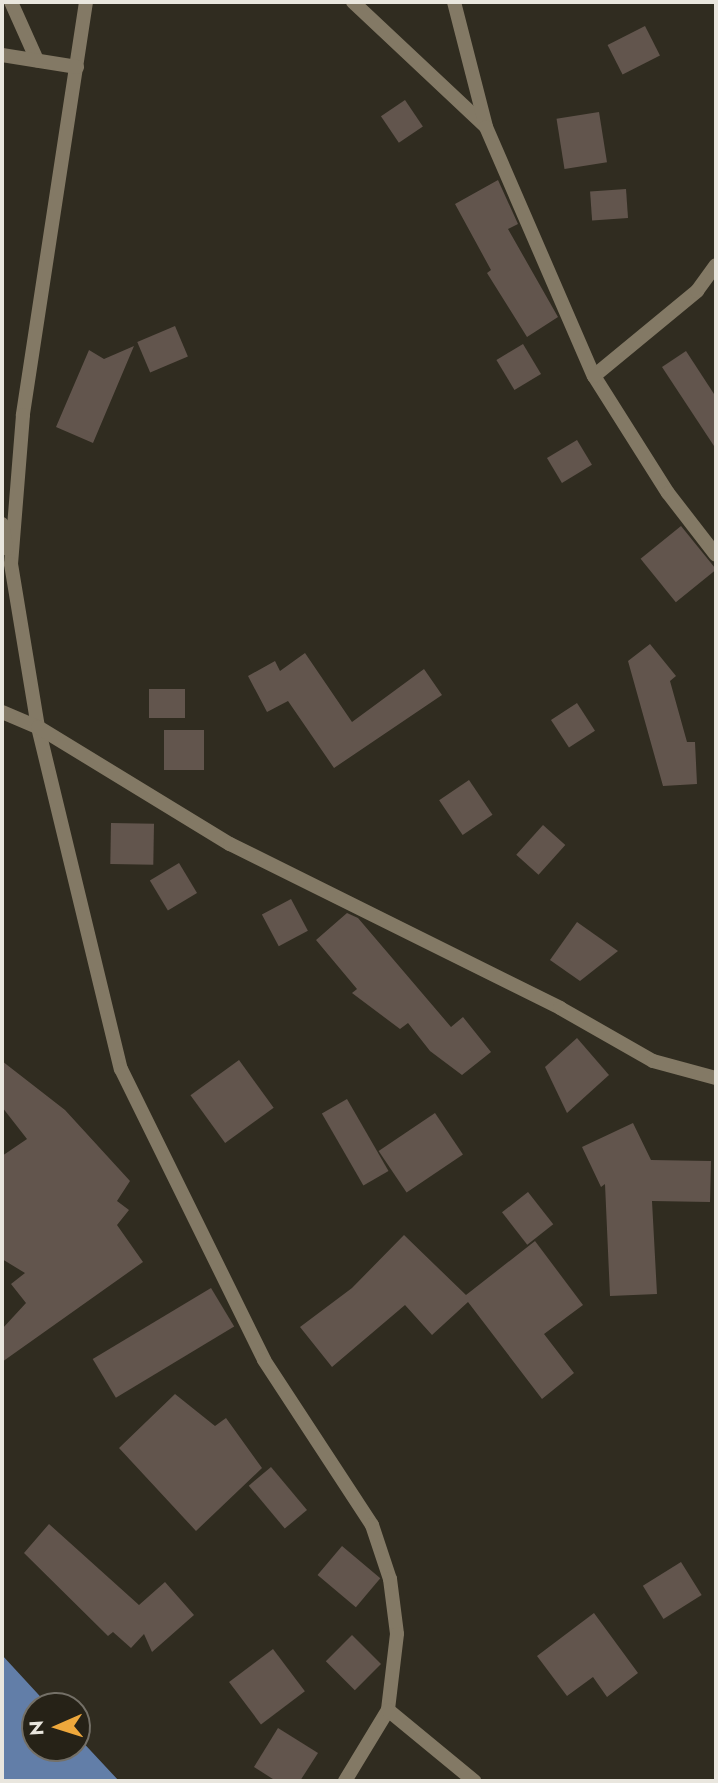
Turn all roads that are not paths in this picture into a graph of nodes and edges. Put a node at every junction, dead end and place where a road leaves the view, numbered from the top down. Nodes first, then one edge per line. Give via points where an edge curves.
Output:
1 (11, 2) edge
2 (86, 2) edge
3 (353, 2) edge
4 (454, 2) edge
5 (2, 55) edge
6 (37, 60) junction
7 (77, 67) junction
8 (486, 127) junction
9 (716, 265) edge
10 (594, 376) junction
11 (2, 524) edge
12 (716, 555) edge
13 (11, 564) junction
14 (2, 712) edge
15 (38, 727) junction
16 (716, 1078) edge
17 (388, 1710) junction
18 (345, 1781) edge
19 (474, 1781) edge

1 - 6 street
2 - 7 street
3 - 8 street
4 - 8 street
5 - 6 street
6 - 7 street
7 - 13 street via 23,415
8 - 10 street
9 - 10 street via 697,291
10 - 12 street via 667,493
11 - 13 street
13 - 15 street
14 - 15 street
15 - 16 street via 230,844 560,1008 653,1061
15 - 17 street via 121,1069 264,1360 372,1525 390,1578 397,1634
17 - 18 street
17 - 19 street

